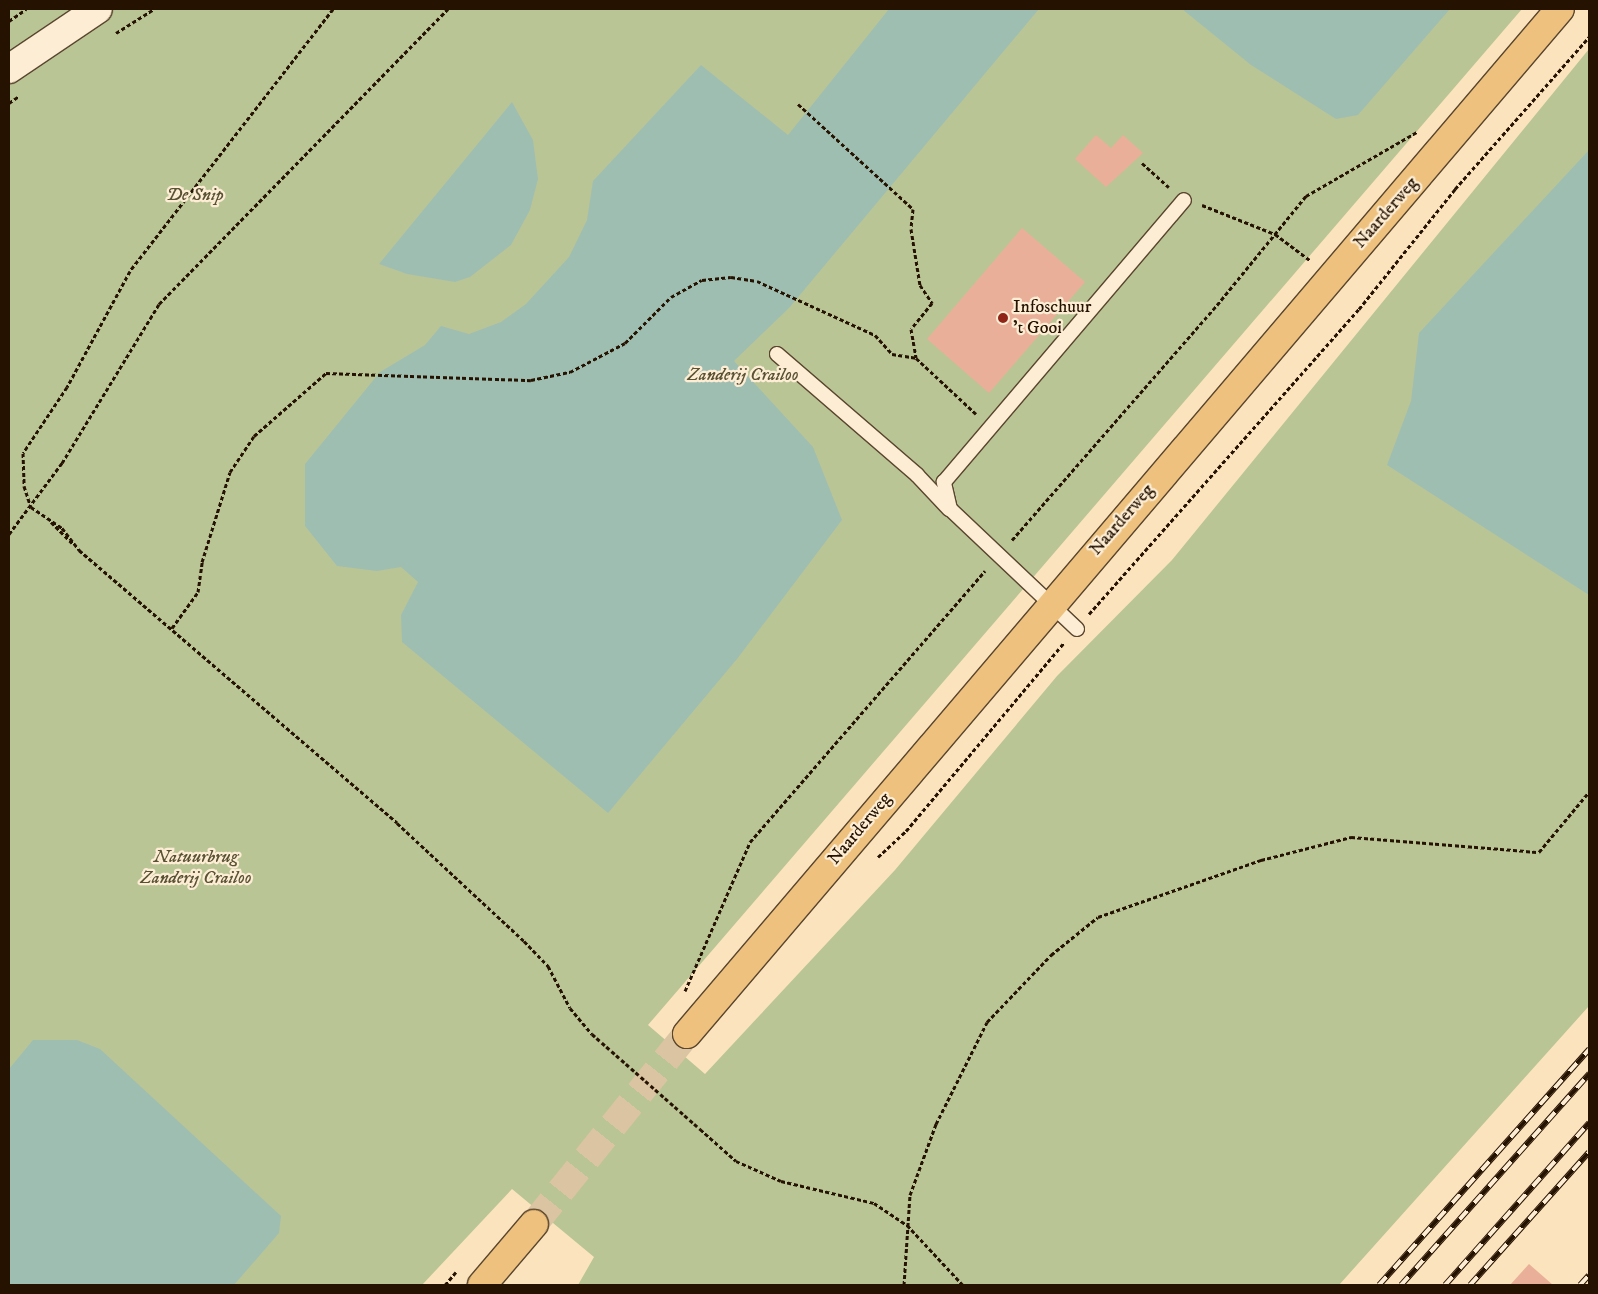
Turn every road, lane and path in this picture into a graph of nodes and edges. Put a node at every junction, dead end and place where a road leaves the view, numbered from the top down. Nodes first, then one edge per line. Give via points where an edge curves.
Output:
1 (26, 9) edge
2 (98, 9) edge
3 (333, 9) edge
4 (448, 9) edge
5 (1560, 9) edge
6 (9, 21) edge
7 (1589, 37) edge
8 (9, 69) edge
9 (798, 104) dead end
10 (1421, 130) dead end
11 (1142, 163) dead end
12 (1184, 200) junction
13 (1275, 234) junction
14 (1331, 276) junction
15 (777, 354) dead end
16 (916, 358) junction
17 (988, 426) junction
18 (31, 507) junction
19 (950, 509) junction
20 (9, 534) edge
21 (998, 556) junction
22 (1049, 606) junction
23 (172, 628) junction
24 (1077, 629) junction
25 (1589, 792) edge
26 (872, 861) dead end
27 (681, 1000) dead end
28 (687, 1034) tunnel mouth
29 (534, 1224) tunnel mouth
30 (908, 1225) junction
31 (482, 1285) edge
32 (904, 1285) edge
33 (963, 1285) edge

1 - 6 path
2 - 8 street
3 - 18 path via 130,271 67,387 23,453 24,486
4 - 18 path via 159,304
5 - 14 main road, Naarderweg
7 - 24 path, Naarderweg via 1455,189 1359,309
9 - 16 path via 913,209 911,229 920,284 932,303 911,329
10 - 13 path via 1355,164 1306,196
11 - 12 path
12 - 13 path
12 - 17 lane
13 - 14 path
13 - 21 path
14 - 22 main road, Naarderweg
15 - 19 lane via 917,475
16 - 17 path
16 - 23 path via 892,354 875,335 757,281 731,277 702,280 671,297 625,344 570,372 511,380 367,372 326,373 254,436 230,472 202,562 198,592
17 - 19 lane via 944,482
18 - 20 path
18 - 23 path
19 - 21 lane
21 - 22 lane
21 - 27 path via 750,842
22 - 24 lane
22 - 28 main road, Naarderweg
23 - 30 path, bridge via 524,941 548,966 570,1008 592,1034 736,1161 781,1181 874,1203
24 - 26 path, Naarderweg via 906,831
25 - 30 path via 1539,852 1351,837 1260,860 1098,917 1051,955 987,1022 936,1124 910,1195
29 - 31 main road
30 - 32 path
30 - 33 path

